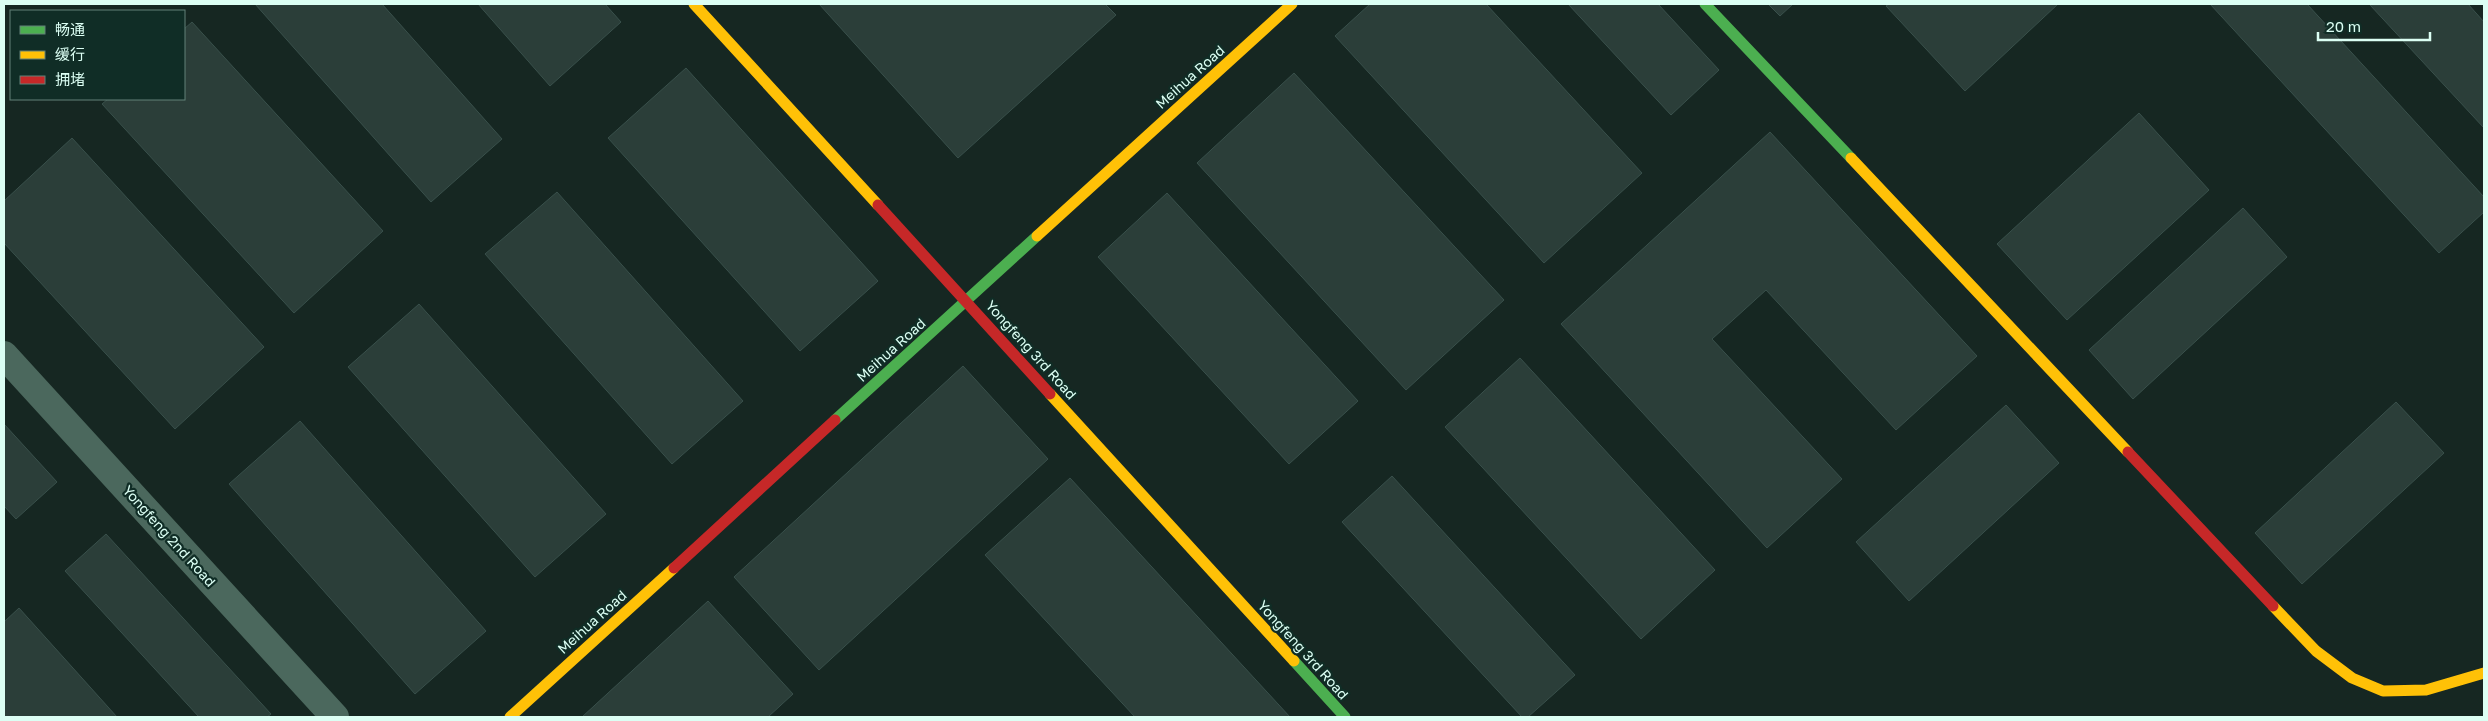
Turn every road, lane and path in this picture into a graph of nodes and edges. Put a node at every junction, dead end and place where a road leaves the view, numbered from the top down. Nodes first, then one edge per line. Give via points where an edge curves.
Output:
1 (694, 4) edge
2 (1292, 4) edge
3 (1705, 4) edge
4 (966, 302) junction
5 (4, 355) edge
6 (2484, 673) edge
7 (335, 717) edge
8 (510, 717) edge
9 (1345, 717) edge

1 - 4 street, Yongfeng 3rd Road
2 - 4 street, Meihua Road
3 - 6 street via 2316,650 2352,678 2383,692 2426,690
4 - 8 street, Meihua Road
4 - 9 street, Yongfeng 3rd Road
5 - 7 street, Yongfeng 2nd Road

